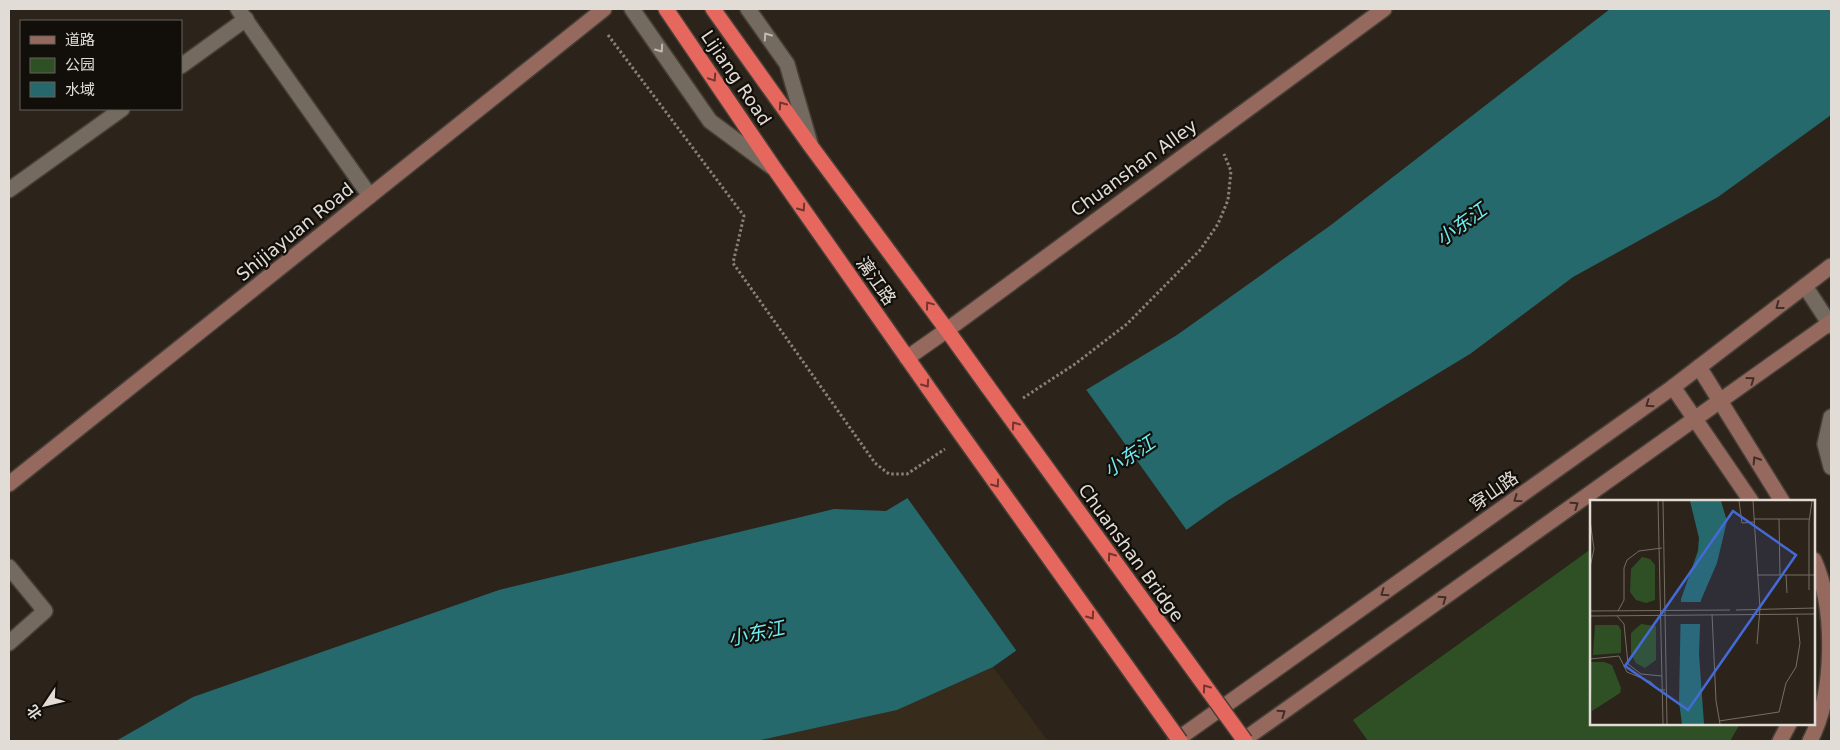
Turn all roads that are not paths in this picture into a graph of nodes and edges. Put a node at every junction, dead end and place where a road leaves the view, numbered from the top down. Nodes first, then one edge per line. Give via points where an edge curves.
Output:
1 (604, 9) edge
2 (632, 9) edge
3 (666, 9) edge
4 (714, 9) edge
5 (748, 9) edge
6 (1384, 9) edge
7 (242, 14) edge
8 (182, 65) edge
9 (121, 110) edge
10 (810, 145) junction
11 (774, 168) junction
12 (9, 190) edge
13 (370, 196) junction
14 (1831, 266) edge
15 (1805, 286) junction
16 (1831, 324) edge
17 (947, 330) junction
18 (907, 358) junction
19 (1699, 367) junction
20 (988, 387) joint
21 (1673, 387) junction
22 (1720, 402) junction
23 (1831, 417) edge
24 (1696, 419) junction
25 (1831, 467) edge
26 (9, 484) edge
27 (1750, 500) edge
28 (1781, 500) edge
29 (1815, 562) edge
30 (9, 567) edge
31 (9, 643) edge
32 (1788, 725) edge
33 (1175, 741) edge
34 (1180, 741) edge
35 (1244, 741) edge
36 (1780, 741) edge
37 (1810, 741) edge

1 - 13 main road, Shijiayuan Road
2 -> 11 street via 710,120
3 -> 11 highway, Lijiang Road
10 -> 4 highway, Lijiang Road
10 -> 5 street via 787,64
6 - 17 main road, Chuanshan Alley
7 - 8 street
7 - 13 street
9 - 12 street
17 -> 10 highway, 漓江路
11 -> 18 highway, 漓江路
13 - 26 main road, Shijiayuan Road
14 - 15 main road, 穿山路
15 - 16 street
15 -> 19 main road, 穿山路
22 -> 16 main road
17 - 18 main road, Chuanshan Alley
17 - 20 highway, 漓江路
18 -> 34 highway, 漓江路, bridge
19 - 21 main road, 穿山路
19 - 22 main road
35 -> 20 highway, Chuanshan Bridge, bridge
21 - 24 main road
21 -> 33 main road, 穿山路
22 - 24 main road
28 -> 22 main road
23 - 25 street via 1825,444
24 - 27 main road
35 -> 24 main road
29 - 37 main road via 1830,630 1826,688
30 - 31 street via 45,611
32 - 36 main road

